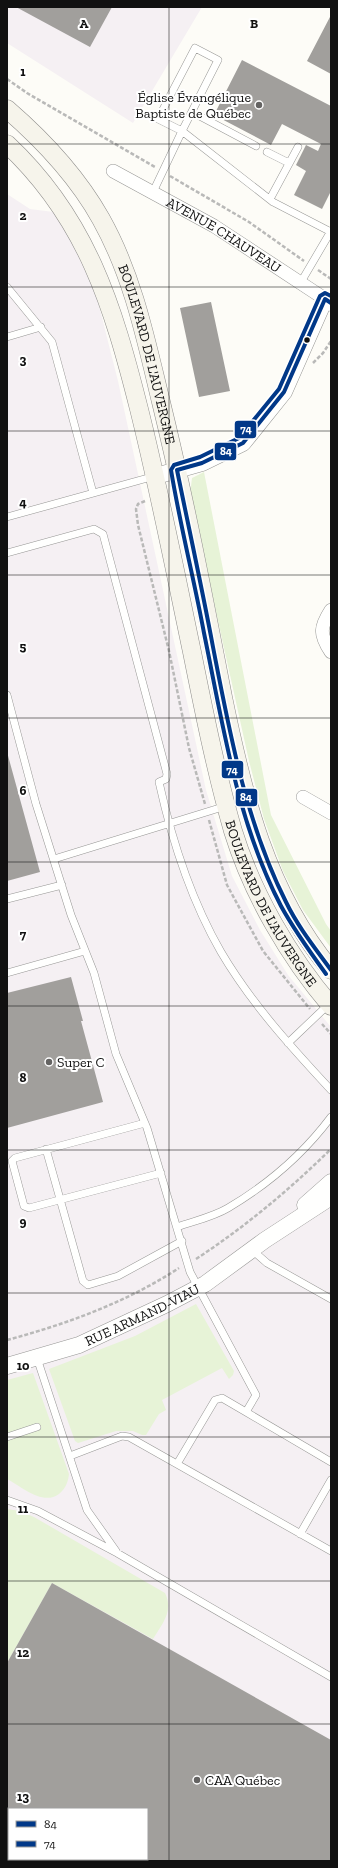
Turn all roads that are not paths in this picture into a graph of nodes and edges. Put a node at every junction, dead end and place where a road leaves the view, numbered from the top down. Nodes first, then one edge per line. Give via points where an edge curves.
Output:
1 (7, 109) edge
2 (192, 112) junction
3 (182, 132) junction
4 (7, 144) edge
5 (256, 146) dead end
6 (298, 147) dead end
7 (268, 152) dead end
8 (289, 163) junction
9 (113, 171) dead end
10 (153, 192) junction
11 (270, 199) junction
12 (331, 232) edge
13 (302, 282) junction
14 (7, 287) edge
15 (328, 301) edge
16 (40, 327) junction
17 (7, 337) edge
18 (177, 470) junction
19 (156, 476) junction
20 (93, 493) junction
21 (7, 517) edge
22 (7, 553) edge
23 (331, 610) edge
24 (328, 647) edge
25 (7, 695) edge
26 (303, 797) dead end
27 (227, 806) junction
28 (331, 813) edge
29 (168, 824) junction
30 (54, 859) junction
31 (62, 885) junction
32 (7, 899) edge
33 (86, 951) junction
34 (331, 970) edge
35 (7, 973) edge
36 (330, 1005) edge
37 (288, 1044) junction
38 (331, 1090) edge
39 (331, 1117) edge
40 (144, 1123) junction
41 (46, 1149) junction
42 (161, 1174) junction
43 (331, 1182) edge
44 (331, 1197) edge
45 (60, 1200) junction
46 (177, 1227) junction
47 (182, 1241) junction
48 (259, 1245) junction
49 (198, 1288) junction
50 (331, 1299) edge
51 (37, 1358) junction
52 (7, 1366) edge
53 (246, 1412) junction
54 (36, 1427) dead end
55 (7, 1437) edge
56 (70, 1456) junction
57 (331, 1462) edge
58 (177, 1464) junction
59 (331, 1480) edge
60 (7, 1500) edge
61 (300, 1534) junction
62 (331, 1551) edge
63 (117, 1553) junction
64 (331, 1677) edge

1 - 18 main road, BOULEVARD DE L'AUVERGNE via 53,151 72,175 102,220 121,260 140,316
2 - 3 lane
2 - 3 lane via 218,60 195,48 158,119
2 - 5 lane
3 - 10 lane
3 - 11 lane
4 - 19 main road, BOULEVARD DE L'AUVERGNE via 32,169 58,202 92,263 121,339
6 - 8 lane
7 - 8 lane
8 - 11 lane
9 - 10 street, AVENUE CHAUVEAU
10 - 13 street, AVENUE CHAUVEAU via 214,226
11 - 12 lane
12 - 13 lane
13 - 15 street, AVENUE CHAUVEAU
14 - 16 lane
15 - 18 street via 284,392 243,443 202,463
16 - 17 lane
16 - 20 lane via 52,342
18 - 19 street
18 - 34 main road, BOULEVARD DE L'AUVERGNE via 231,736 254,826 268,865 284,898
19 - 20 lane
19 - 27 main road, BOULEVARD DE L'AUVERGNE via 212,749
20 - 21 lane
22 - 29 lane via 94,529 103,534 167,774 166,779 159,782
23 - 24 street via 323,623 322,632
25 - 30 lane via 36,804
26 - 28 street
27 - 29 lane
27 - 36 main road, BOULEVARD DE L'AUVERGNE via 250,875 278,933 312,984
29 - 30 lane
29 - 37 lane via 199,910 246,990
30 - 31 lane
31 - 32 lane
31 - 33 lane
33 - 35 lane
33 - 40 lane via 116,1054
36 - 37 lane
37 - 38 lane
39 - 46 lane via 291,1160 262,1185 227,1208
40 - 41 lane
40 - 42 lane
41 - 45 lane
41 - 45 lane via 15,1158 12,1162 24,1206 29,1208
42 - 45 lane
42 - 46 lane
43 - 48 street, RUE ARMAND-VIAU
44 - 48 street, RUE ARMAND-VIAU
45 - 47 lane via 83,1282 88,1285 118,1276
46 - 47 lane
47 - 49 lane via 190,1272
48 - 49 street, RUE ARMAND-VIAU
48 - 50 lane via 267,1264
49 - 51 street, RUE ARMAND-VIAU via 96,1338
49 - 53 lane via 256,1395
51 - 52 street, RUE ARMAND-VIAU
51 - 56 lane
53 - 57 lane
53 - 58 lane via 222,1398 215,1400
54 - 55 lane
56 - 58 lane via 122,1436
56 - 63 lane via 87,1510
58 - 61 lane
59 - 61 lane
60 - 63 lane via 38,1511
61 - 62 lane
63 - 64 lane

